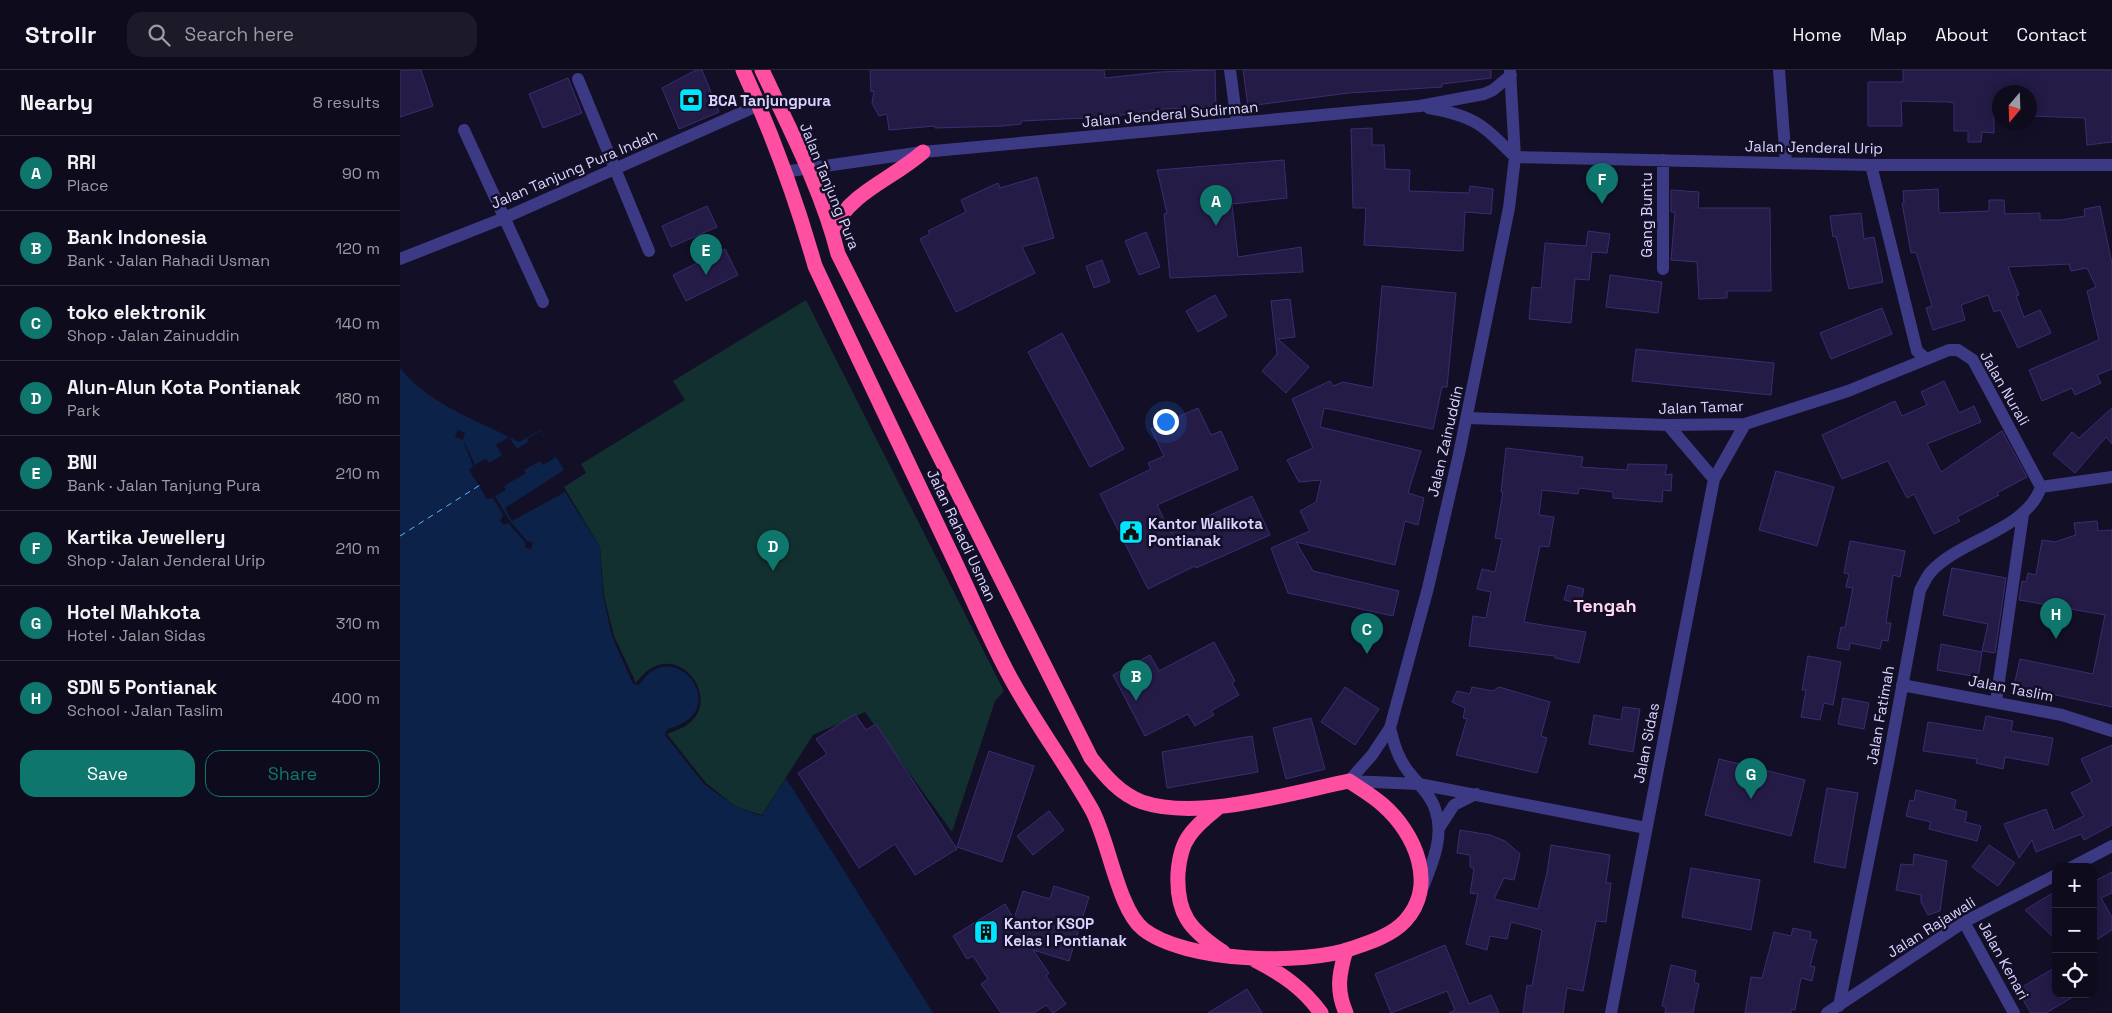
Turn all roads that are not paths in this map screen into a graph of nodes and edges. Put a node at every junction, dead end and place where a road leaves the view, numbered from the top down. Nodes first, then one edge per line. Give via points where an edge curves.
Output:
1 (743, 70) edge
2 (762, 70) edge
3 (1230, 70) edge
4 (1779, 70) edge
5 (1511, 72) edge
6 (578, 79) dead end
7 (759, 106) junction
8 (1420, 106) junction
9 (1237, 124) junction
10 (464, 130) dead end
11 (923, 152) junction
12 (1515, 157) junction
13 (1662, 160) junction
14 (1786, 162) junction
15 (1871, 165) junction
16 (2112, 165) edge
17 (808, 169) junction
18 (614, 170) junction
19 (783, 172) junction
20 (504, 218) junction
21 (832, 230) junction
22 (649, 251) dead end
23 (400, 259) edge
24 (1663, 269) dead end
25 (854, 287) joint
26 (543, 302) dead end
27 (1925, 358) junction
28 (1467, 418) junction
29 (1745, 424) junction
30 (1668, 425) junction
31 (2112, 477) edge
32 (1714, 479) junction
33 (2041, 487) junction
34 (2023, 514) junction
35 (1902, 685) junction
36 (1996, 702) junction
37 (1390, 728) junction
38 (2112, 731) edge
39 (1350, 780) junction
40 (1419, 784) junction
41 (1476, 794) junction
42 (1219, 807) junction
43 (1439, 828) junction
44 (1646, 828) junction
45 (2112, 846) edge
46 (2080, 863) edge
47 (2052, 877) edge
48 (1423, 887) junction
49 (1964, 922) junction
50 (1346, 950) junction
51 (1227, 955) junction
52 (1251, 958) junction
53 (1839, 1006) junction
54 (1321, 1013) edge
55 (1346, 1013) edge
56 (1611, 1013) edge
57 (1827, 1013) edge
58 (2014, 1013) edge

1 - 7 highway
2 - 17 highway, Jalan Tanjung Pura
3 - 9 street
4 - 14 street
5 - 8 street, Jalan Jenderal Sudirman via 1501,85 1484,94
5 - 12 street, Jalan Zainuddin
6 - 18 street
7 - 18 street, Jalan Tanjung Pura Indah
7 - 19 highway
8 - 9 street, Jalan Jenderal Sudirman
8 - 12 street, Jalan Jenderal Sudirman via 1473,119
9 - 11 street, Jalan Jenderal Sudirman
10 - 20 street
11 - 17 street, Jalan Jenderal Sudirman
11 - 21 highway via 908,166 847,205
12 - 13 street, Jalan Jenderal Urip
12 - 28 street, Jalan Zainuddin via 1509,208
13 - 14 street, Jalan Jenderal Urip
13 - 24 street, Gang Buntu
14 - 15 street, Jalan Jenderal Urip
15 - 16 street, Jalan Jenderal Urip
15 - 27 street via 1917,351
17 - 19 street, Jalan Jenderal Sudirman
17 - 21 highway, Jalan Tanjung Pura
18 - 20 street, Jalan Tanjung Pura Indah
18 - 22 street
19 - 51 highway, Jalan Rahadi Usman via 804,224 815,266 1010,677 1092,810 1131,914 1151,935 1174,944
20 - 23 street, Jalan Tanjung Pura Indah
20 - 26 street
21 - 25 highway, Jalan Tanjung Pura via 838,254
25 - 42 highway, Jalan Rahadi Usman via 1091,758 1112,784 1142,802 1186,810
27 - 29 street, Jalan Tamar via 1848,391
27 - 33 street, Jalan Nurali via 1958,350 1974,360
28 - 30 street, Jalan Tamar
28 - 37 street, Jalan Zainuddin via 1428,588
29 - 30 street, Jalan Tamar
29 - 32 street, Jalan Sidas
30 - 32 street
31 - 33 street
32 - 44 street, Jalan Sidas
33 - 34 street, Jalan Fatimah via 2036,502
34 - 35 street, Jalan Fatimah via 1930,573 1920,590
34 - 36 street
35 - 36 street, Jalan Taslim
35 - 53 street, Jalan Fatimah
36 - 38 street, Jalan Taslim via 2062,715
37 - 39 street, Jalan Zainuddin
37 - 40 street via 1400,759
39 - 40 street
39 - 42 highway
39 - 48 highway via 1384,806 1403,827 1420,863
40 - 41 street
40 - 43 street via 1434,808
41 - 43 street via 1454,805
41 - 44 street
42 - 51 highway via 1187,838 1177,886 1185,918 1194,930
43 - 48 street via 1434,856
44 - 56 street, Jalan Sidas
45 - 46 street
47 - 49 street, Jalan Rajawali
48 - 50 highway, Jalan Rahadi Usman via 1406,920 1395,930
49 - 53 street, Jalan Rajawali
49 - 58 street, Jalan Kenari
50 - 52 highway, Jalan Rahadi Usman via 1291,959
50 - 55 highway via 1338,984
51 - 52 highway, Jalan Rahadi Usman
52 - 54 highway via 1292,980
53 - 57 street, Jalan Rajawali

